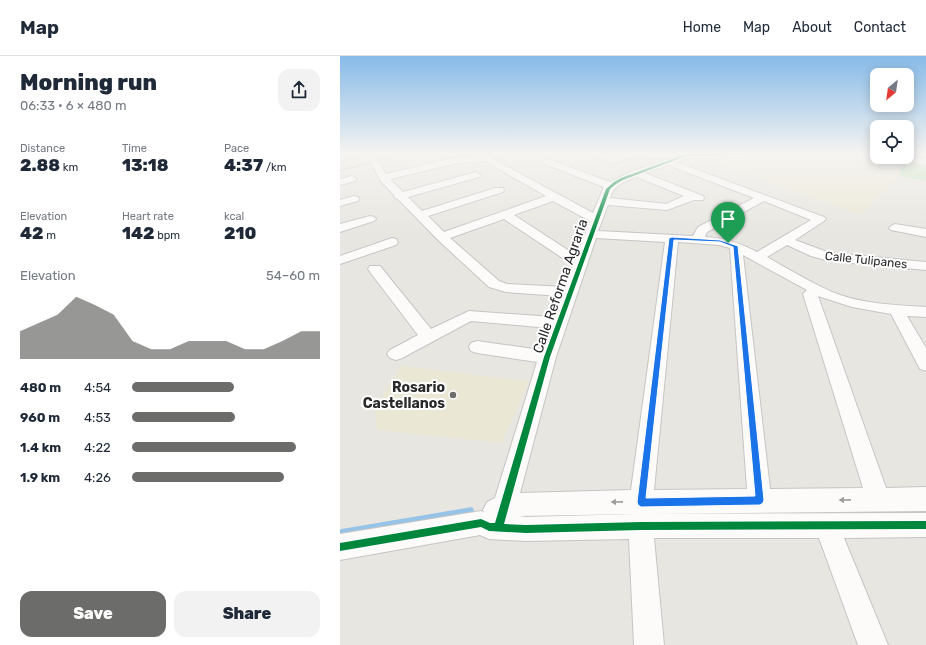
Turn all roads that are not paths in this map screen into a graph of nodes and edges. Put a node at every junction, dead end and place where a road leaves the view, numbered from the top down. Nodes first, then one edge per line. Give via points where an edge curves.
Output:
1 (384, 180) edge
2 (456, 180) edge
3 (525, 180) edge
4 (596, 180) edge
5 (620, 180) edge
6 (654, 180) edge
7 (719, 180) edge
8 (611, 186) junction
9 (499, 190) dead end
10 (399, 196) junction
11 (554, 197) junction
12 (764, 197) junction
13 (354, 199) dead end
14 (604, 201) junction
15 (340, 203) edge
16 (420, 215) junction
17 (506, 215) junction
18 (370, 219) dead end
19 (594, 226) junction
20 (340, 228) edge
21 (895, 228) dead end
22 (926, 233) edge
23 (442, 237) junction
24 (672, 238) junction
25 (698, 239) junction
26 (786, 240) junction
27 (392, 242) dead end
28 (736, 246) junction
29 (757, 258) junction
30 (340, 260) edge
31 (580, 264) junction
32 (926, 266) edge
33 (375, 269) dead end
34 (571, 292) junction
35 (810, 294) dead end
36 (897, 310) junction
37 (926, 312) edge
38 (560, 323) junction
39 (428, 336) junction
40 (477, 347) dead end
41 (396, 354) dead end
42 (547, 357) junction
43 (926, 364) edge
44 (878, 499) junction
45 (926, 499) edge
46 (760, 500) junction
47 (641, 514) junction
48 (494, 519) junction
49 (827, 525) junction
50 (926, 525) edge
51 (340, 547) edge
52 (649, 645) edge
53 (873, 645) edge

1 - 10 street
2 - 10 street
3 - 11 street
4 - 8 street
5 - 8 street
6 - 14 street via 697,198 667,207
7 - 12 street
8 - 14 street, Calle Reforma Agraria
9 - 16 street
10 - 16 street
11 - 17 street
11 - 19 street
12 - 25 street via 702,230
12 - 26 street via 819,218 820,220
13 - 15 street
14 - 19 street, Calle Reforma Agraria
16 - 23 street
17 - 23 street
17 - 31 street
18 - 20 street
19 - 24 street
19 - 31 street, Calle Reforma Agraria
21 - 22 street
23 - 34 street via 494,284
24 - 25 street
24 - 47 street
25 - 28 street via 720,241
26 - 29 street
26 - 32 street, Calle Tulipanes via 829,257
27 - 30 street
28 - 29 street
28 - 46 street
29 - 36 street via 840,300 870,308
31 - 34 street, Calle Reforma Agraria
33 - 39 street
34 - 38 street, Calle Reforma Agraria
35 - 44 street
36 - 37 street
36 - 43 street
38 - 39 street via 469,316
38 - 42 street, Calle Reforma Agraria
39 - 41 street
40 - 42 street
42 - 48 street, Calle Reforma Agraria
44 - 45 street
44 -> 46 street
46 - 47 street
47 - 48 street
47 - 49 street
47 - 52 street
48 - 51 street
49 - 50 street
49 - 53 street

